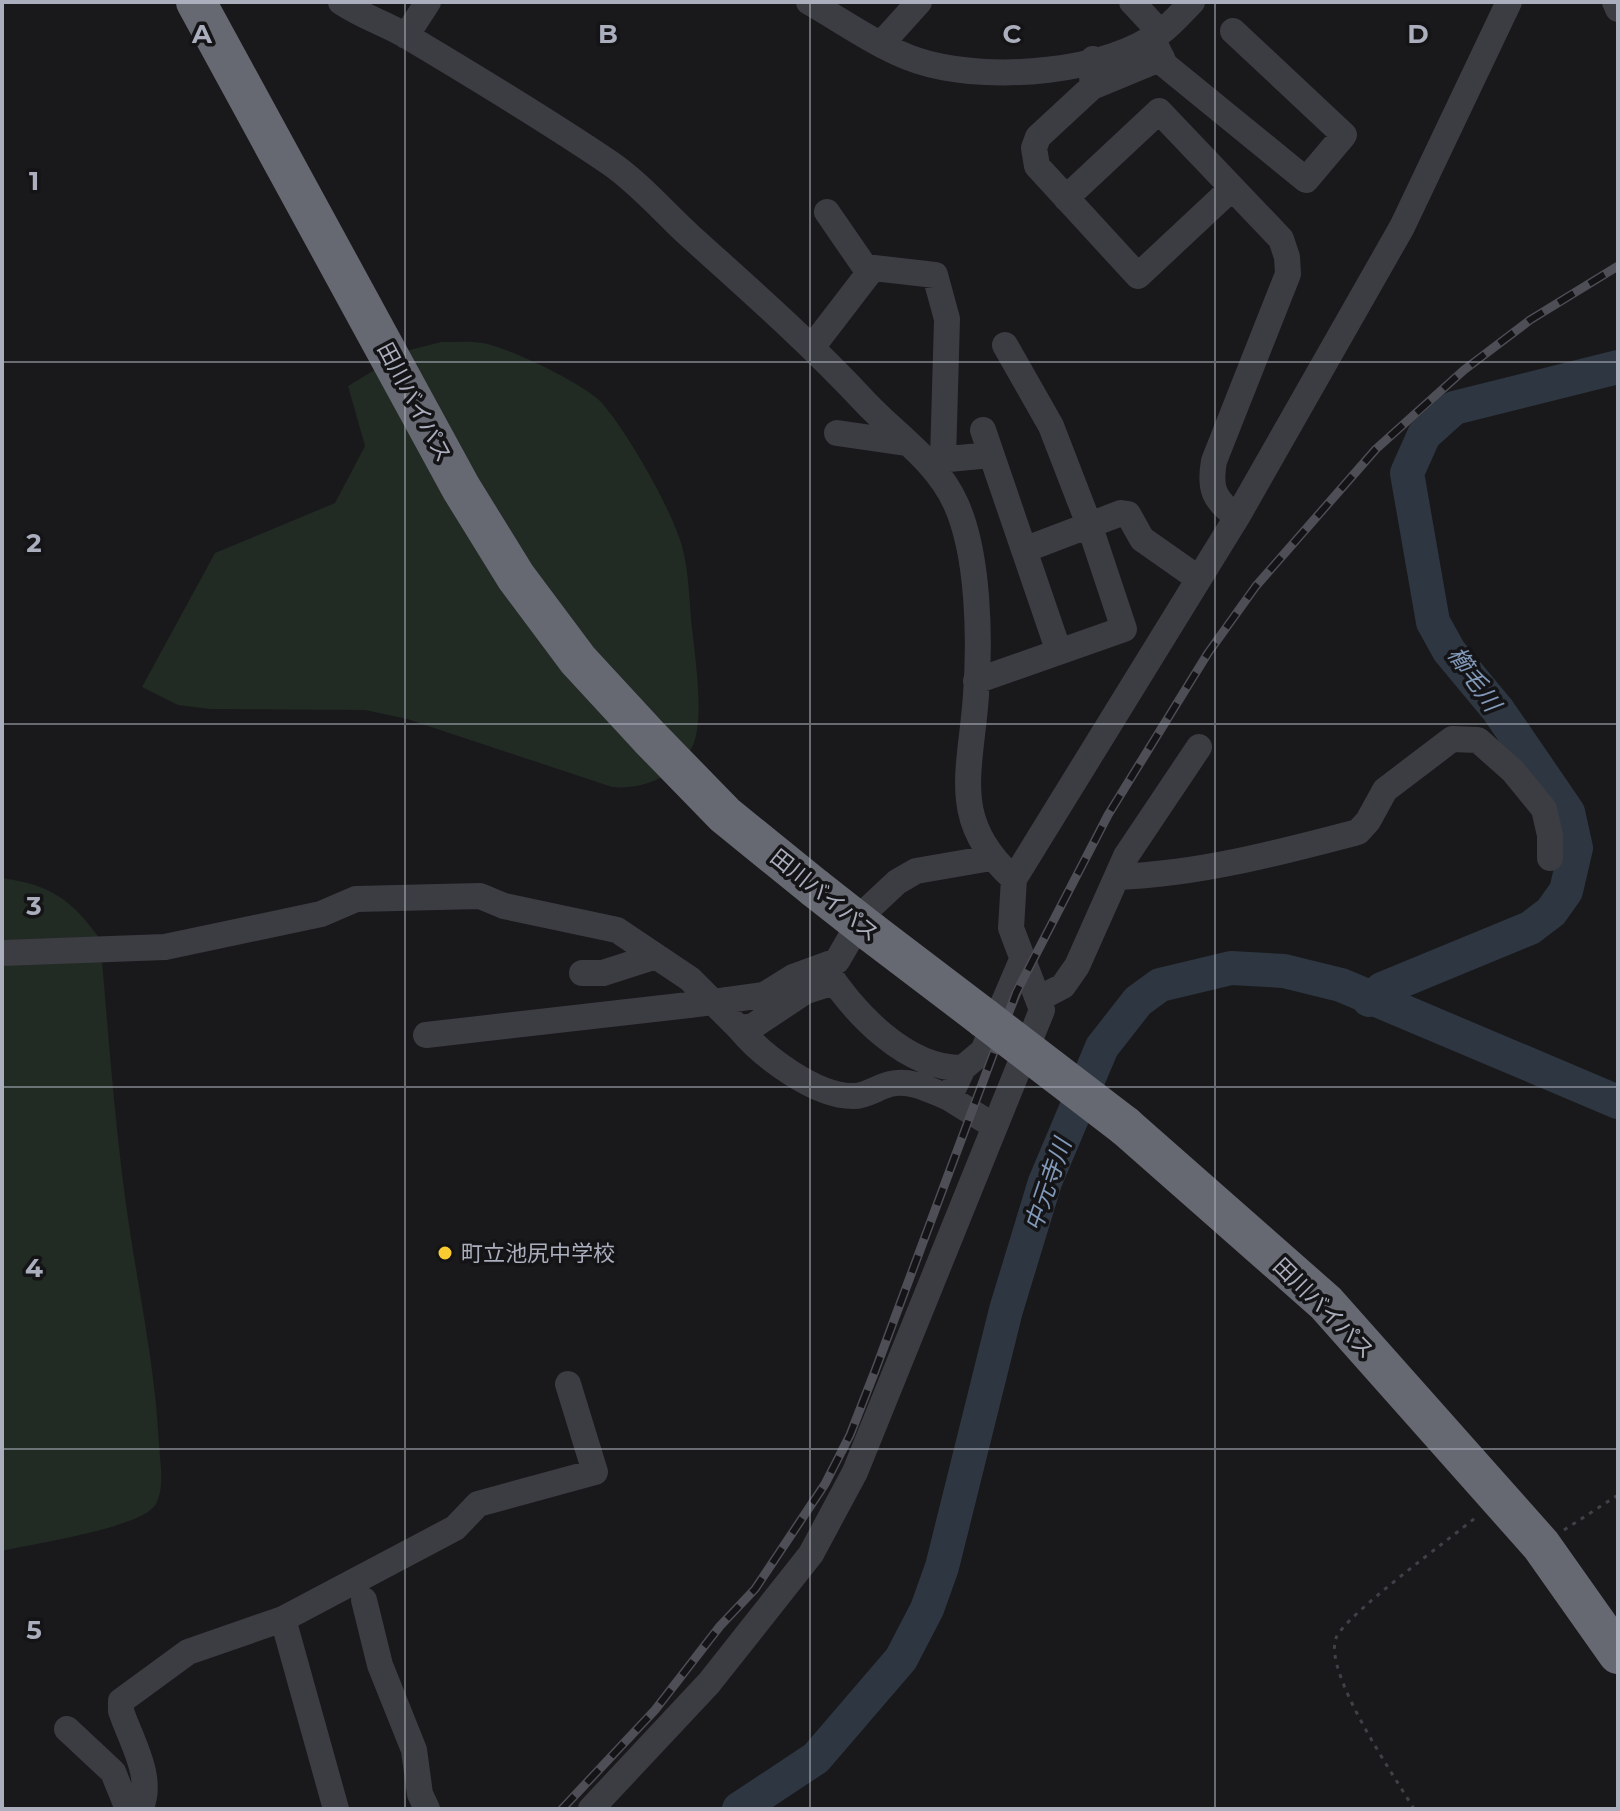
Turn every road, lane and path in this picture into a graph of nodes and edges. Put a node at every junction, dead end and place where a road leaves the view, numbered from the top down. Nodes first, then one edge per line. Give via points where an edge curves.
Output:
1 (196, 2) edge
2 (341, 2) edge
3 (428, 2) edge
4 (809, 2) edge
5 (919, 2) edge
6 (1132, 2) edge
7 (1192, 2) edge
8 (1509, 2) edge
9 (1615, 2) edge
10 (1618, 9) edge
11 (1233, 31) dead end
12 (406, 36) junction
13 (1158, 42) junction
14 (882, 43) junction
15 (1093, 59) junction
16 (1092, 87) junction
17 (1232, 188) junction
18 (1066, 198) junction
19 (827, 212) dead end
20 (865, 267) junction
21 (1005, 345) dead end
22 (813, 346) junction
23 (983, 430) dead end
24 (837, 433) dead end
25 (906, 443) junction
26 (991, 455) junction
27 (935, 460) junction
28 (1237, 517) junction
29 (1090, 527) junction
30 (1024, 550) junction
31 (1199, 579) junction
32 (1172, 622) junction
33 (1124, 629) junction
34 (1059, 652) junction
35 (976, 681) junction
36 (1199, 747) dead end
37 (991, 858) junction
38 (1550, 858) dead end
39 (1117, 877) junction
40 (1014, 879) junction
41 (2, 953) edge
42 (656, 956) junction
43 (1021, 962) junction
44 (582, 973) dead end
45 (829, 974) junction
46 (1040, 998) junction
47 (739, 1028) junction
48 (426, 1035) dead end
49 (963, 1068) junction
50 (949, 1098) junction
51 (994, 1126) junction
52 (568, 1384) dead end
53 (1618, 1495) edge
54 (1500, 1498) junction
55 (1541, 1545) junction
56 (364, 1600) dead end
57 (283, 1619) junction
58 (1618, 1654) edge
59 (67, 1729) dead end
60 (128, 1809) edge
61 (140, 1809) edge
62 (336, 1809) edge
63 (427, 1809) edge
64 (591, 1809) edge
65 (1414, 1809) edge

1 - 54 highway, 田川バイパス, bridge via 461,488 516,577 578,660 725,815 1125,1126 1326,1303
2 - 12 street
3 - 12 street
4 - 14 street
5 - 14 street
6 - 13 street
7 - 13 street
8 - 28 street via 1402,227
9 - 10 street
11 - 13 street via 1344,135 1306,180 1165,65
12 - 22 street via 612,165
13 - 15 street
13 - 16 street
14 - 15 street via 926,64 964,70 1034,72
15 - 16 street
16 - 18 street via 1038,137 1034,148 1037,166
17 - 18 street via 1159,111
17 - 18 street via 1138,276
17 - 28 street via 1281,239 1288,274 1214,461 1212,492
19 - 20 street
20 - 22 street via 869,273
20 - 27 street via 935,275 947,319
21 - 29 street via 1051,426
22 - 25 street
23 - 26 street
24 - 25 street
25 - 27 street
26 - 27 street
26 - 30 street
27 - 35 street via 970,550
28 - 31 street
29 - 30 street
29 - 31 street via 1128,514 1142,539
29 - 33 street
30 - 34 street
31 - 32 street
32 - 33 street via 1139,632
32 - 40 street
33 - 34 street
34 - 35 street
35 - 37 street via 965,783
36 - 39 street
37 - 40 street
37 - 45 street via 916,871 897,882 866,911
38 - 39 street via 1544,809 1478,740 1452,739 1385,790 1358,832 1248,861
39 - 46 street via 1077,966 1063,986
40 - 43 street via 1011,928
41 - 42 street via 165,947 321,914 356,899 480,896 617,930
42 - 44 street via 603,973
42 - 47 street via 690,979
43 - 46 street
43 - 49 street via 983,1051
45 - 47 street via 753,1026
45 - 48 street, bridge via 793,977 764,995
45 - 49 street via 874,1027 913,1054 944,1068
46 - 51 street via 1038,1025
47 - 50 street via 759,1052 829,1093 857,1097 911,1082
49 - 50 street
50 - 51 street
51 - 64 street via 855,1472 811,1554 709,1683
52 - 57 street via 595,1472 478,1504 455,1528
53 - 55 path
54 - 55 highway, 田川バイパス
54 - 65 path via 1353,1617 1336,1638 1334,1661 1341,1680
55 - 58 highway, 田川バイパス
56 - 63 street via 380,1665 414,1750
57 - 61 street via 188,1652 121,1701 146,1781
57 - 62 street
59 - 60 street via 113,1772

